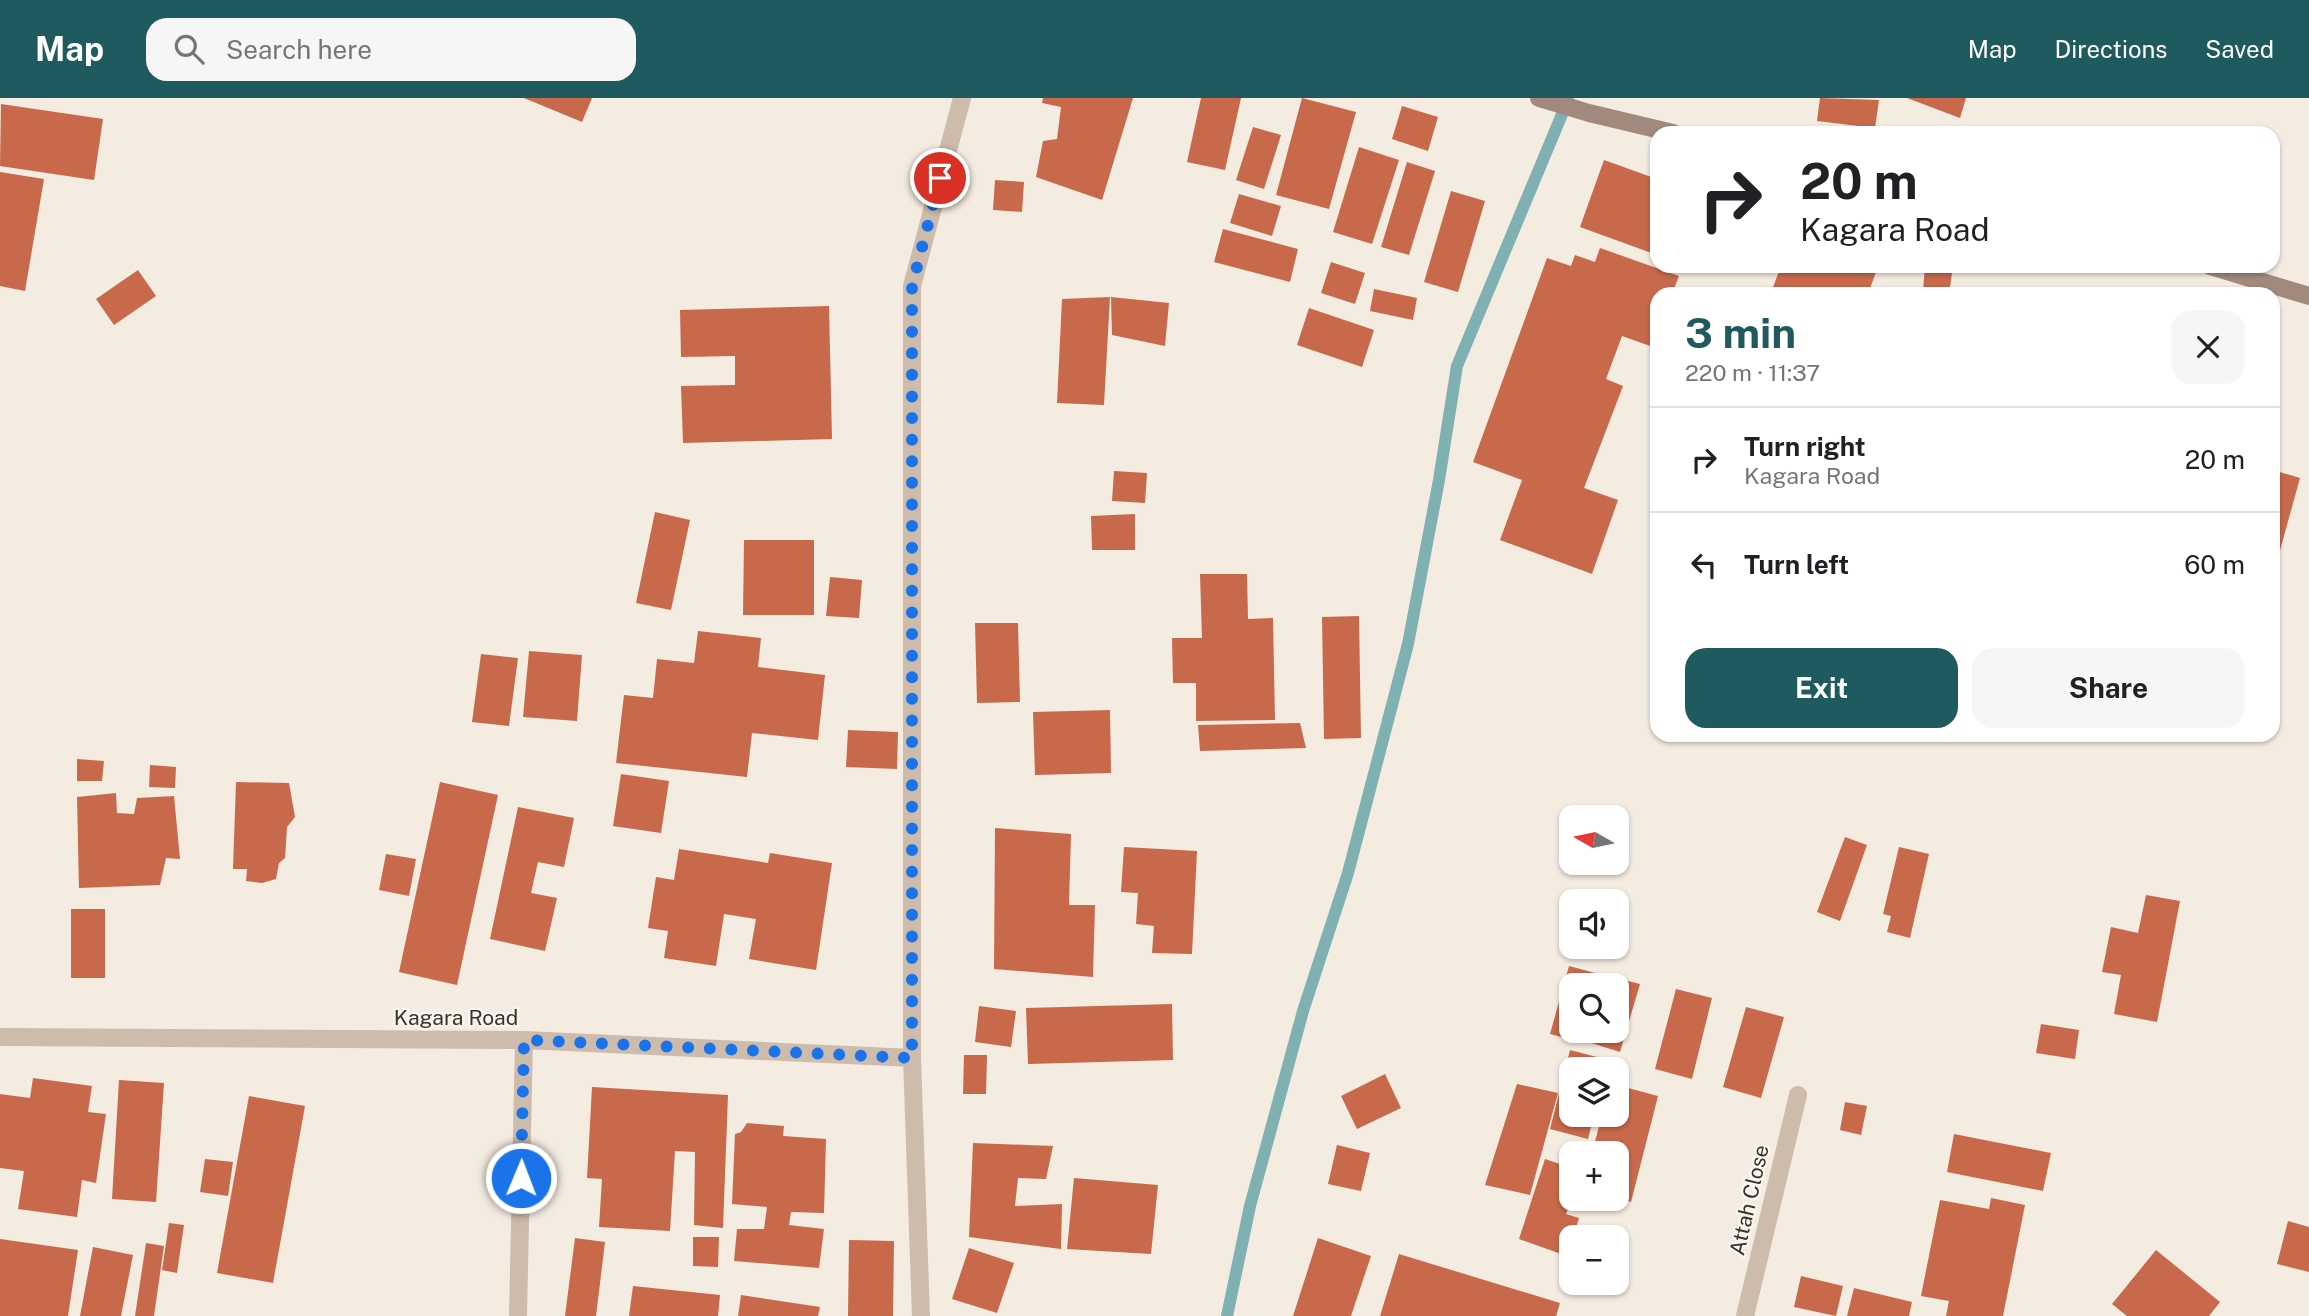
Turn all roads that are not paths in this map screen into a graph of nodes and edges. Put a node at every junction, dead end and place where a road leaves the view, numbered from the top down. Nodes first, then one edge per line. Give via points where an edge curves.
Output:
1 (961, 98) edge
2 (1539, 98) edge
3 (1650, 128) edge
4 (2233, 273) edge
5 (2279, 287) edge
6 (2280, 287) edge
7 (2309, 296) edge
8 (0, 1037) edge
9 (524, 1040) junction
10 (912, 1058) junction
11 (1798, 1095) dead end
12 (518, 1316) edge
13 (921, 1316) edge
14 (1745, 1316) edge

1 - 10 street via 912,286
2 - 3 street
4 - 5 street
6 - 7 street
8 - 9 street, Kagara Road
9 - 10 street, Kagara Road
9 - 12 street
10 - 13 street
11 - 14 street, Attah Close

